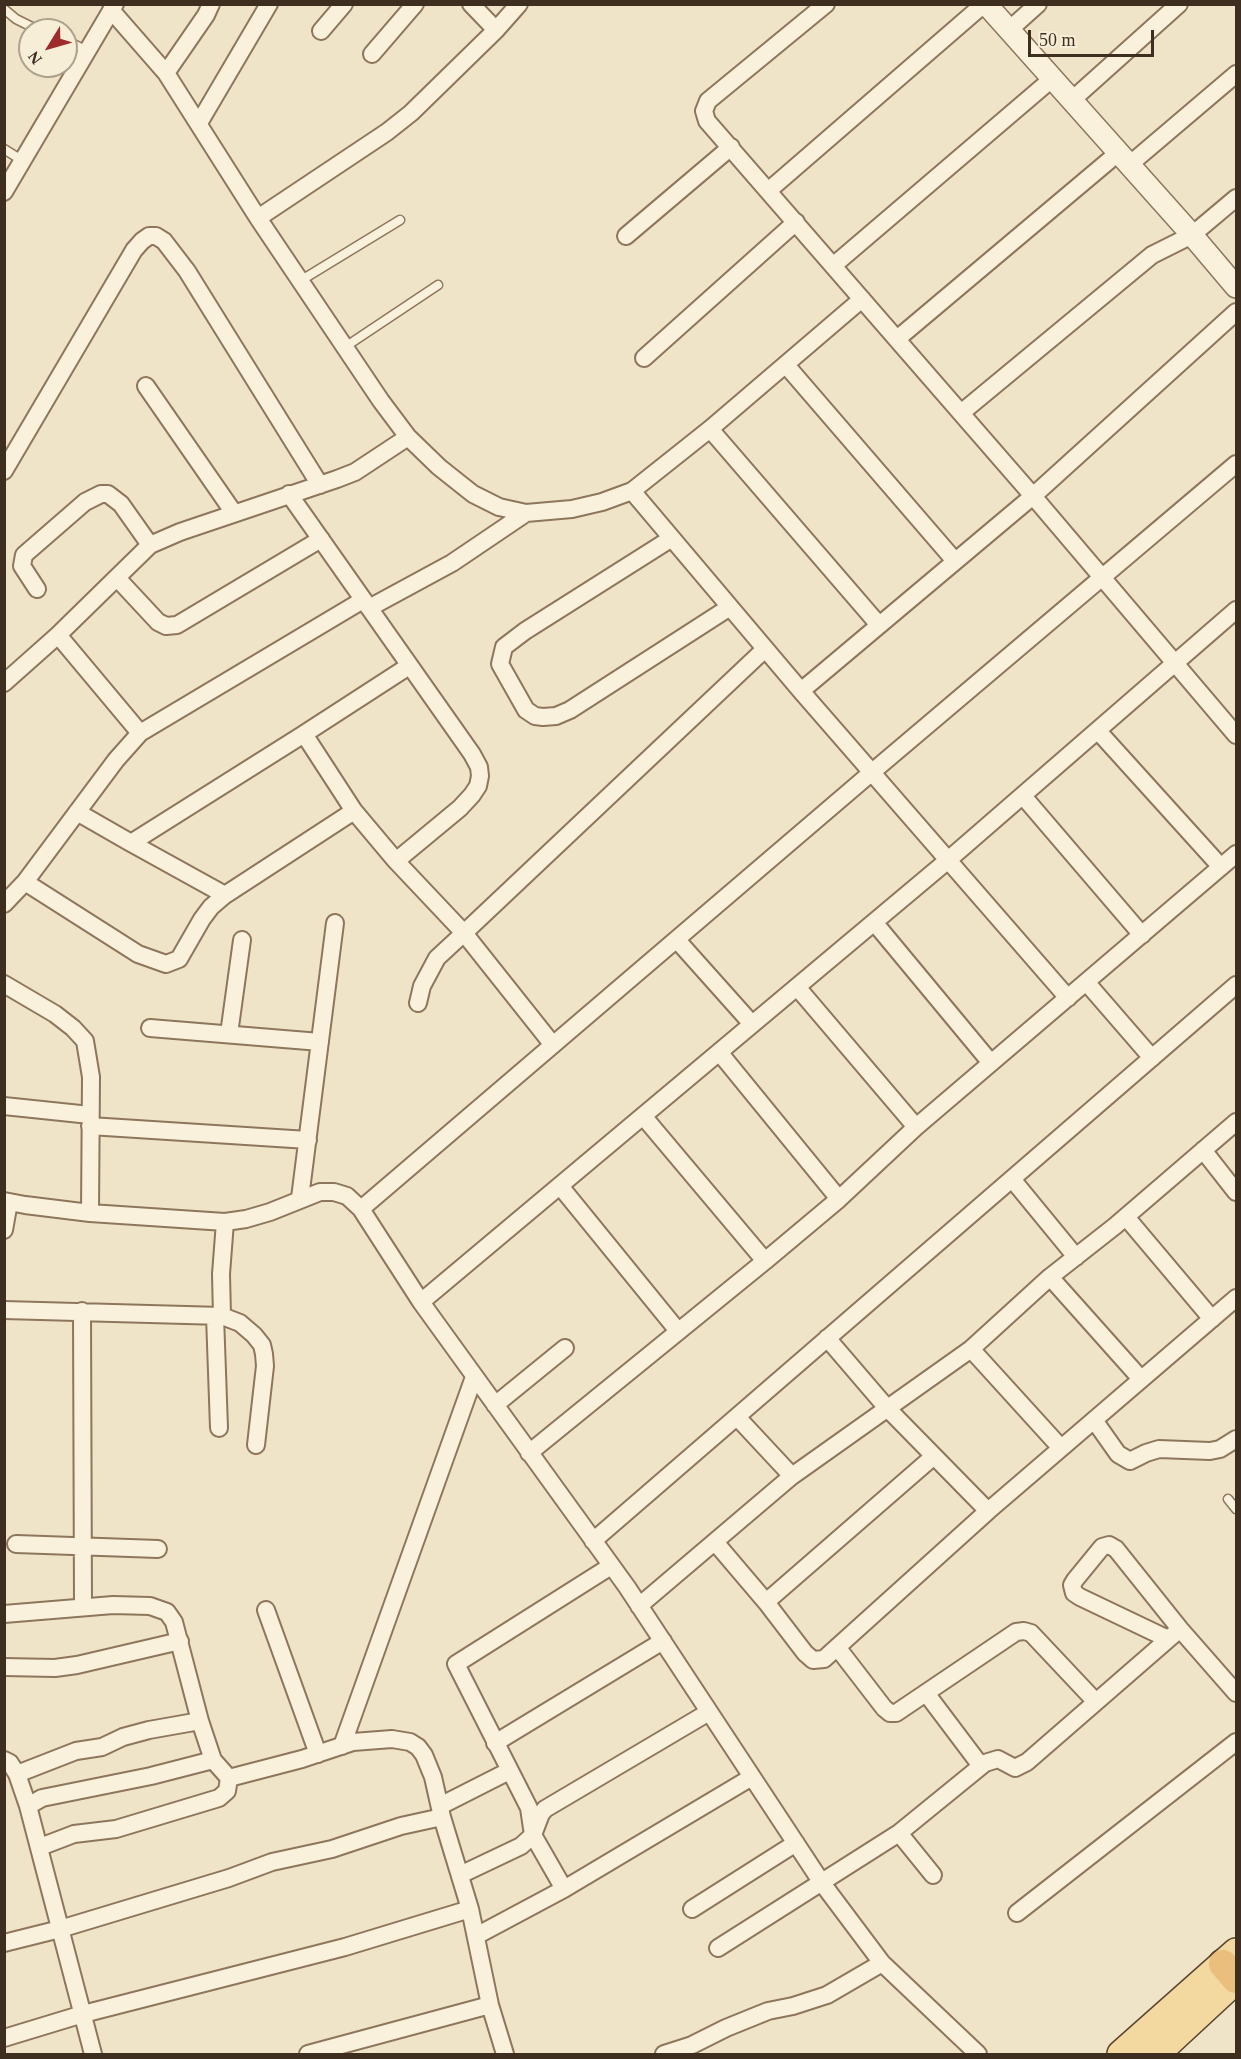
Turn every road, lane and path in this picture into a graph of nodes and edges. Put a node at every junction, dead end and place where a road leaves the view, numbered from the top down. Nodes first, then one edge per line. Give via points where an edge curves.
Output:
1 (211, 4) edge
2 (269, 4) edge
3 (344, 4) edge
4 (416, 4) edge
5 (471, 4) edge
6 (519, 4) edge
7 (826, 4) edge
8 (985, 4) edge
9 (1038, 4) edge
10 (1179, 4) edge
11 (113, 7) edge
12 (4, 9) edge
13 (18, 20) edge
14 (496, 30) junction
15 (1009, 30) junction
16 (321, 31) dead end
17 (78, 46) edge
18 (87, 51) junction
19 (372, 54) dead end
20 (166, 73) junction
21 (1236, 74) edge
22 (1053, 78) junction
23 (1072, 100) junction
24 (199, 123) junction
25 (731, 147) junction
26 (4, 149) edge
27 (1124, 159) junction
28 (14, 168) edge
29 (768, 191) junction
30 (4, 192) edge
31 (1236, 198) edge
32 (258, 218) junction
33 (400, 219) dead end
34 (796, 222) junction
35 (1192, 235) junction
36 (626, 236) dead end
37 (834, 266) junction
38 (300, 281) junction
39 (438, 285) dead end
40 (1236, 287) edge
41 (862, 299) junction
42 (1236, 312) edge
43 (897, 339) junction
44 (345, 347) junction
45 (644, 358) dead end
46 (786, 365) junction
47 (146, 386) dead end
48 (961, 412) junction
49 (710, 429) junction
50 (408, 437) junction
51 (1236, 464) edge
52 (4, 471) edge
53 (320, 485) junction
54 (632, 491) junction
55 (289, 494) junction
56 (1033, 496) junction
57 (234, 513) junction
58 (526, 513) junction
59 (672, 538) junction
60 (321, 539) junction
61 (150, 545) junction
62 (955, 561) junction
63 (117, 578) junction
64 (1102, 579) junction
65 (37, 590) dead end
66 (366, 604) junction
67 (730, 607) junction
68 (1236, 610) edge
69 (879, 625) junction
70 (58, 635) junction
71 (765, 649) junction
72 (1176, 664) junction
73 (410, 666) junction
74 (4, 683) edge
75 (801, 691) junction
76 (1234, 727) edge
77 (1098, 731) junction
78 (140, 734) junction
79 (304, 734) junction
80 (871, 772) junction
81 (1023, 796) junction
82 (354, 810) junction
83 (77, 812) junction
84 (131, 843) junction
85 (1236, 854) edge
86 (396, 861) junction
87 (947, 861) junction
88 (1221, 867) junction
89 (25, 882) junction
90 (225, 895) junction
91 (4, 904) edge
92 (874, 922) junction
93 (335, 923) dead end
94 (464, 933) junction
95 (1142, 935) junction
96 (242, 940) dead end
97 (677, 940) junction
98 (1087, 983) junction
99 (4, 984) edge
100 (1236, 985) edge
101 (797, 987) junction
102 (1068, 998) junction
103 (418, 1003) dead end
104 (752, 1024) junction
105 (150, 1028) dead end
106 (229, 1034) junction
107 (320, 1042) junction
108 (553, 1045) junction
109 (719, 1052) junction
110 (1152, 1058) junction
111 (991, 1063) junction
112 (4, 1106) edge
113 (643, 1116) junction
114 (90, 1121) junction
115 (1236, 1122) edge
116 (916, 1127) junction
117 (308, 1140) junction
118 (1203, 1150) junction
119 (1012, 1179) junction
120 (560, 1186) junction
121 (1236, 1192) edge
122 (300, 1198) junction
123 (839, 1198) junction
124 (7, 1201) edge
125 (361, 1209) junction
126 (90, 1213) junction
127 (1126, 1217) junction
128 (225, 1222) junction
129 (4, 1230) edge
130 (1076, 1257) junction
131 (765, 1261) junction
132 (1050, 1277) junction
133 (1236, 1298) edge
134 (422, 1302) junction
135 (4, 1310) edge
136 (82, 1311) junction
137 (218, 1316) junction
138 (1212, 1319) junction
139 (678, 1331) junction
140 (827, 1338) junction
141 (565, 1347) dead end
142 (970, 1349) junction
143 (474, 1377) junction
144 (1141, 1379) junction
145 (495, 1406) junction
146 (887, 1407) junction
147 (737, 1417) junction
148 (1094, 1420) junction
149 (219, 1428) dead end
150 (1236, 1439) edge
151 (256, 1445) dead end
152 (1062, 1448) junction
153 (529, 1453) junction
154 (934, 1456) junction
155 (792, 1476) junction
156 (1228, 1499) dead end
157 (1236, 1509) edge
158 (988, 1511) junction
159 (593, 1541) junction
160 (715, 1542) junction
161 (16, 1544) dead end
162 (83, 1545) junction
163 (158, 1550) dead end
164 (612, 1566) junction
165 (766, 1602) junction
166 (82, 1606) junction
167 (639, 1606) junction
168 (266, 1610) dead end
169 (4, 1614) edge
170 (1174, 1634) junction
171 (180, 1641) junction
172 (663, 1641) junction
173 (837, 1647) junction
174 (4, 1667) edge
175 (926, 1693) junction
176 (1236, 1693) edge
177 (1096, 1702) junction
178 (709, 1712) junction
179 (200, 1721) junction
180 (1236, 1742) edge
181 (495, 1743) junction
182 (342, 1746) junction
183 (318, 1754) junction
184 (4, 1760) edge
185 (213, 1760) junction
186 (981, 1766) junction
187 (509, 1771) junction
188 (17, 1774) junction
189 (752, 1777) junction
190 (229, 1779) junction
191 (28, 1806) junction
192 (441, 1811) junction
193 (899, 1833) junction
194 (533, 1835) junction
195 (796, 1843) junction
196 (40, 1847) junction
197 (460, 1875) junction
198 (933, 1875) dead end
199 (822, 1883) junction
200 (564, 1889) junction
201 (692, 1909) dead end
202 (470, 1910) junction
203 (1017, 1913) dead end
204 (60, 1929) junction
205 (476, 1936) junction
206 (4, 1943) edge
207 (718, 1948) dead end
208 (882, 1963) junction
209 (1233, 1969) edge
210 (490, 2005) junction
211 (83, 2014) junction
212 (4, 2038) edge
213 (93, 2055) edge
214 (308, 2055) edge
215 (505, 2055) edge
216 (664, 2055) edge
217 (978, 2055) edge
218 (1122, 2055) edge
219 (1156, 2055) edge

1 - 20 street
2 - 24 street
3 - 16 street
4 - 19 street
5 - 14 street
6 - 14 street
7 - 25 street via 708,101 704,111 707,121
8 - 15 street
8 - 29 street
9 - 15 street
10 - 23 street
11 - 18 street
11 - 20 street
12 - 13 lane
14 - 32 street via 411,113
15 - 22 street
17 - 18 lane
18 - 28 street
20 - 24 street
21 - 27 street
22 - 23 street
22 - 37 street
23 - 27 street
24 - 32 street
25 - 29 street
25 - 36 street
26 - 28 lane
27 - 35 street
27 - 43 street
28 - 30 street
29 - 34 street
31 - 35 street
32 - 38 street
33 - 38 lane
34 - 37 street
34 - 45 street
35 - 40 street
35 - 48 street via 1152,255
37 - 41 street
38 - 44 street
39 - 44 lane
41 - 43 street
41 - 46 street
42 - 56 street
43 - 48 street
44 - 50 street
46 - 49 street
46 - 62 street
47 - 57 street
48 - 56 street
49 - 54 street
49 - 69 street
50 - 53 street via 355,472
50 - 58 street via 473,494 499,507
51 - 64 street
52 - 53 street via 134,250 142,241 156,236 187,272
53 - 55 street
54 - 58 street via 572,509
54 - 59 street
55 - 57 street
55 - 60 street
56 - 62 street
56 - 64 street
57 - 61 street
58 - 66 street via 452,563
59 - 67 street
59 - 67 street via 504,647 500,664 526,710 543,717 570,710
60 - 63 street via 177,626 158,622
60 - 66 street
61 - 63 street
61 - 65 street via 114,498 108,494 93,497 24,555 22,566
62 - 69 street
63 - 70 street
64 - 72 street
64 - 80 street
66 - 73 street
66 - 78 street
67 - 71 street
68 - 72 street
69 - 75 street
70 - 74 street
70 - 78 street
71 - 75 street
71 - 94 street
72 - 76 street
72 - 77 street
73 - 79 street
73 - 86 street via 472,754 480,776 478,786 460,808
75 - 80 street
77 - 81 street
77 - 88 street
78 - 83 street
79 - 82 street
79 - 84 street
80 - 87 street
80 - 97 street
81 - 87 street
81 - 95 street
82 - 86 street
82 - 90 street
83 - 84 street
83 - 89 street
84 - 90 street
85 - 88 street
86 - 94 street
87 - 92 street
87 - 102 street
88 - 95 street
89 - 90 street via 138,954 166,964 179,959 202,919
89 - 91 street
92 - 101 street
92 - 111 street
93 - 107 street
94 - 103 street via 437,958
94 - 108 street
95 - 98 street
96 - 106 street
97 - 104 street
97 - 108 street
98 - 102 street
98 - 110 street
99 - 114 street via 55,1014 85,1041 91,1077
100 - 110 street
101 - 104 street
101 - 116 street
102 - 111 street
104 - 109 street
105 - 106 street
106 - 107 street
107 - 117 street
108 - 125 street
109 - 113 street
109 - 123 street
110 - 119 street
111 - 116 street
112 - 114 street
113 - 120 street
113 - 131 street
114 - 117 street
114 - 126 street
115 - 118 street
116 - 123 street
117 - 122 street
118 - 121 street
118 - 127 street
119 - 130 street
119 - 140 street
120 - 134 street
120 - 139 street
122 - 125 street via 334,1192 347,1196
122 - 128 street via 262,1214
123 - 131 street
124 - 126 street
124 - 129 street
125 - 134 street
126 - 128 street
127 - 130 street
127 - 138 street
128 - 137 street
130 - 132 street
131 - 139 street
132 - 142 street
132 - 144 street
133 - 138 street
134 - 143 street
135 - 136 street
136 - 137 street
136 - 162 street
137 - 149 street
137 - 151 street via 248,1328 264,1354
138 - 144 street
139 - 153 street
140 - 146 street
140 - 147 street
141 - 145 street
142 - 146 street
142 - 152 street
143 - 145 street
143 - 182 street
144 - 148 street
145 - 153 street
146 - 154 street
146 - 155 street
147 - 155 street
147 - 159 street
148 - 150 street via 1119,1454 1130,1461 1159,1449 1220,1449
148 - 152 street
152 - 158 street
153 - 159 street
154 - 158 street
154 - 165 street
155 - 160 street
156 - 157 lane
158 - 173 street
159 - 164 street
160 - 165 street
160 - 167 street
161 - 162 street
162 - 163 street
162 - 166 street
164 - 167 street
164 - 181 street via 456,1664
165 - 173 street via 813,1660 824,1659
166 - 169 street
166 - 171 street via 160,1609 171,1616
167 - 172 street
168 - 183 street
170 - 170 street via 1116,1548 1102,1547 1072,1585 1080,1597
170 - 176 street
170 - 177 street
171 - 174 street via 66,1667
171 - 179 street
172 - 178 street
172 - 181 street
173 - 175 street via 890,1713 901,1711
175 - 177 street via 1016,1632 1024,1631 1031,1633
175 - 186 street
177 - 186 street via 1020,1766 1014,1768 998,1759
178 - 189 street
178 - 194 street via 545,1809
179 - 185 street
179 - 188 street via 123,1737
180 - 203 street
181 - 187 street
182 - 183 street
182 - 192 street via 392,1739 418,1747
183 - 190 street
184 - 188 street
185 - 190 street
185 - 191 street via 42,1798
186 - 193 street
187 - 192 street
187 - 194 street via 529,1808
188 - 191 street
189 - 195 street
189 - 200 street
190 - 196 street via 227,1791 219,1798 116,1828 74,1834
191 - 196 street
192 - 197 street
192 - 204 street via 332,1849 272,1862
193 - 198 street
193 - 199 street
194 - 197 street via 521,1846
194 - 200 street
195 - 199 street
195 - 201 street
196 - 204 street
197 - 202 street
199 - 207 street
199 - 208 street
200 - 205 street
202 - 205 street
202 - 211 street via 345,1947
204 - 206 street
204 - 211 street
205 - 210 street
208 - 216 street via 827,1995 768,2011
208 - 217 street
209 - 218 main road
209 - 219 main road
210 - 214 street
210 - 215 street
211 - 212 street
211 - 213 street

